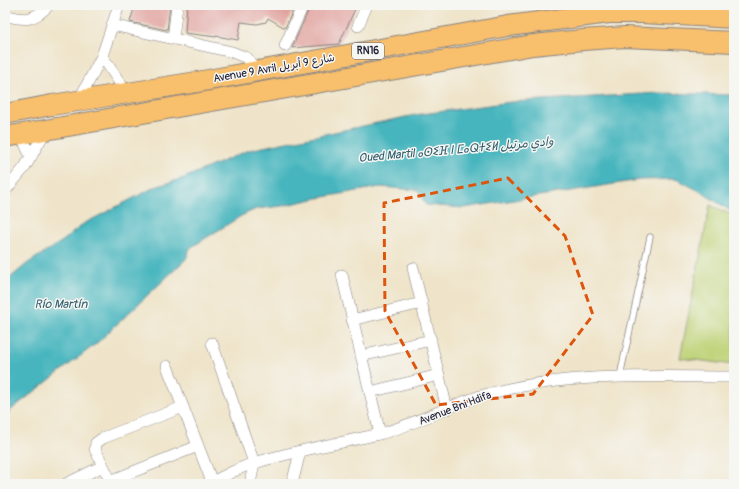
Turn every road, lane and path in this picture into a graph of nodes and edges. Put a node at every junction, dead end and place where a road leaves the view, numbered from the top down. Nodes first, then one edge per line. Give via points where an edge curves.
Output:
1 (49, 5) edge
2 (118, 5) edge
3 (177, 5) edge
4 (304, 5) edge
5 (367, 5) edge
6 (609, 9) edge
7 (5, 15) edge
8 (734, 18) edge
9 (112, 25) junction
10 (358, 26) dead end
11 (172, 39) junction
12 (734, 42) edge
13 (285, 46) dead end
14 (102, 56) junction
15 (256, 71) junction
16 (126, 92) junction
17 (79, 100) junction
18 (5, 114) edge
19 (46, 130) junction
20 (13, 136) edge
21 (31, 157) junction
22 (5, 191) edge
23 (650, 237) dead end
24 (413, 268) dead end
25 (342, 275) dead end
26 (422, 303) junction
27 (352, 320) junction
28 (431, 340) junction
29 (212, 343) dead end
30 (361, 356) junction
31 (167, 366) dead end
32 (439, 375) junction
33 (620, 376) junction
34 (734, 377) edge
35 (370, 392) junction
36 (183, 407) junction
37 (447, 408) junction
38 (380, 434) junction
39 (198, 446) junction
40 (300, 452) junction
41 (254, 463) junction
42 (103, 466) junction
43 (111, 482) edge
44 (210, 483) edge
45 (66, 484) edge
46 (250, 484) edge
47 (292, 484) edge

1 - 7 street via 31,18 20,19
2 - 9 street
3 - 11 street
4 - 13 street
5 - 10 street
6 - 8 highway, Avenue 9 Avril شارع 9 أبريل / RN16
6 - 15 highway, Avenue 9 Avril شارع 9 أبريل / RN16
9 - 11 street
9 - 14 street
11 - 15 street via 243,56
12 - 19 highway, Avenue 9 Avril شارع 9 أبريل / RN16 via 624,37 533,45
14 - 16 street
14 - 17 street
15 - 16 highway, Avenue 9 Avril شارع 9 أبريل / RN16
16 - 17 highway, Avenue 9 Avril شارع 9 أبريل / RN16
17 - 18 highway, Avenue 9 Avril شارع 9 أبريل / RN16
19 - 20 highway, Avenue 9 Avril شارع 9 أبريل / RN16
19 - 21 street
20 - 21 street
21 - 22 street
23 - 33 lane
24 - 26 street
25 - 27 street
26 - 27 street
26 - 28 street
27 - 30 street
28 - 30 street
28 - 32 street
29 - 41 street
30 - 35 street
31 - 36 street
32 - 35 street
32 - 37 street
33 - 34 street, Avenue Bni Hdifa
33 - 37 street, Avenue Bni Hdifa via 556,381 517,388 483,395
35 - 38 street
36 - 39 street
36 - 42 street via 99,440 94,446
37 - 38 street, Avenue Bni Hdifa via 404,427
38 - 40 street, Avenue Bni Hdifa
39 - 43 street
39 - 44 street
40 - 41 street, Avenue Bni Hdifa
40 - 47 street
41 - 44 street, Avenue Bni Hdifa
41 - 46 street
42 - 43 street
42 - 45 street

